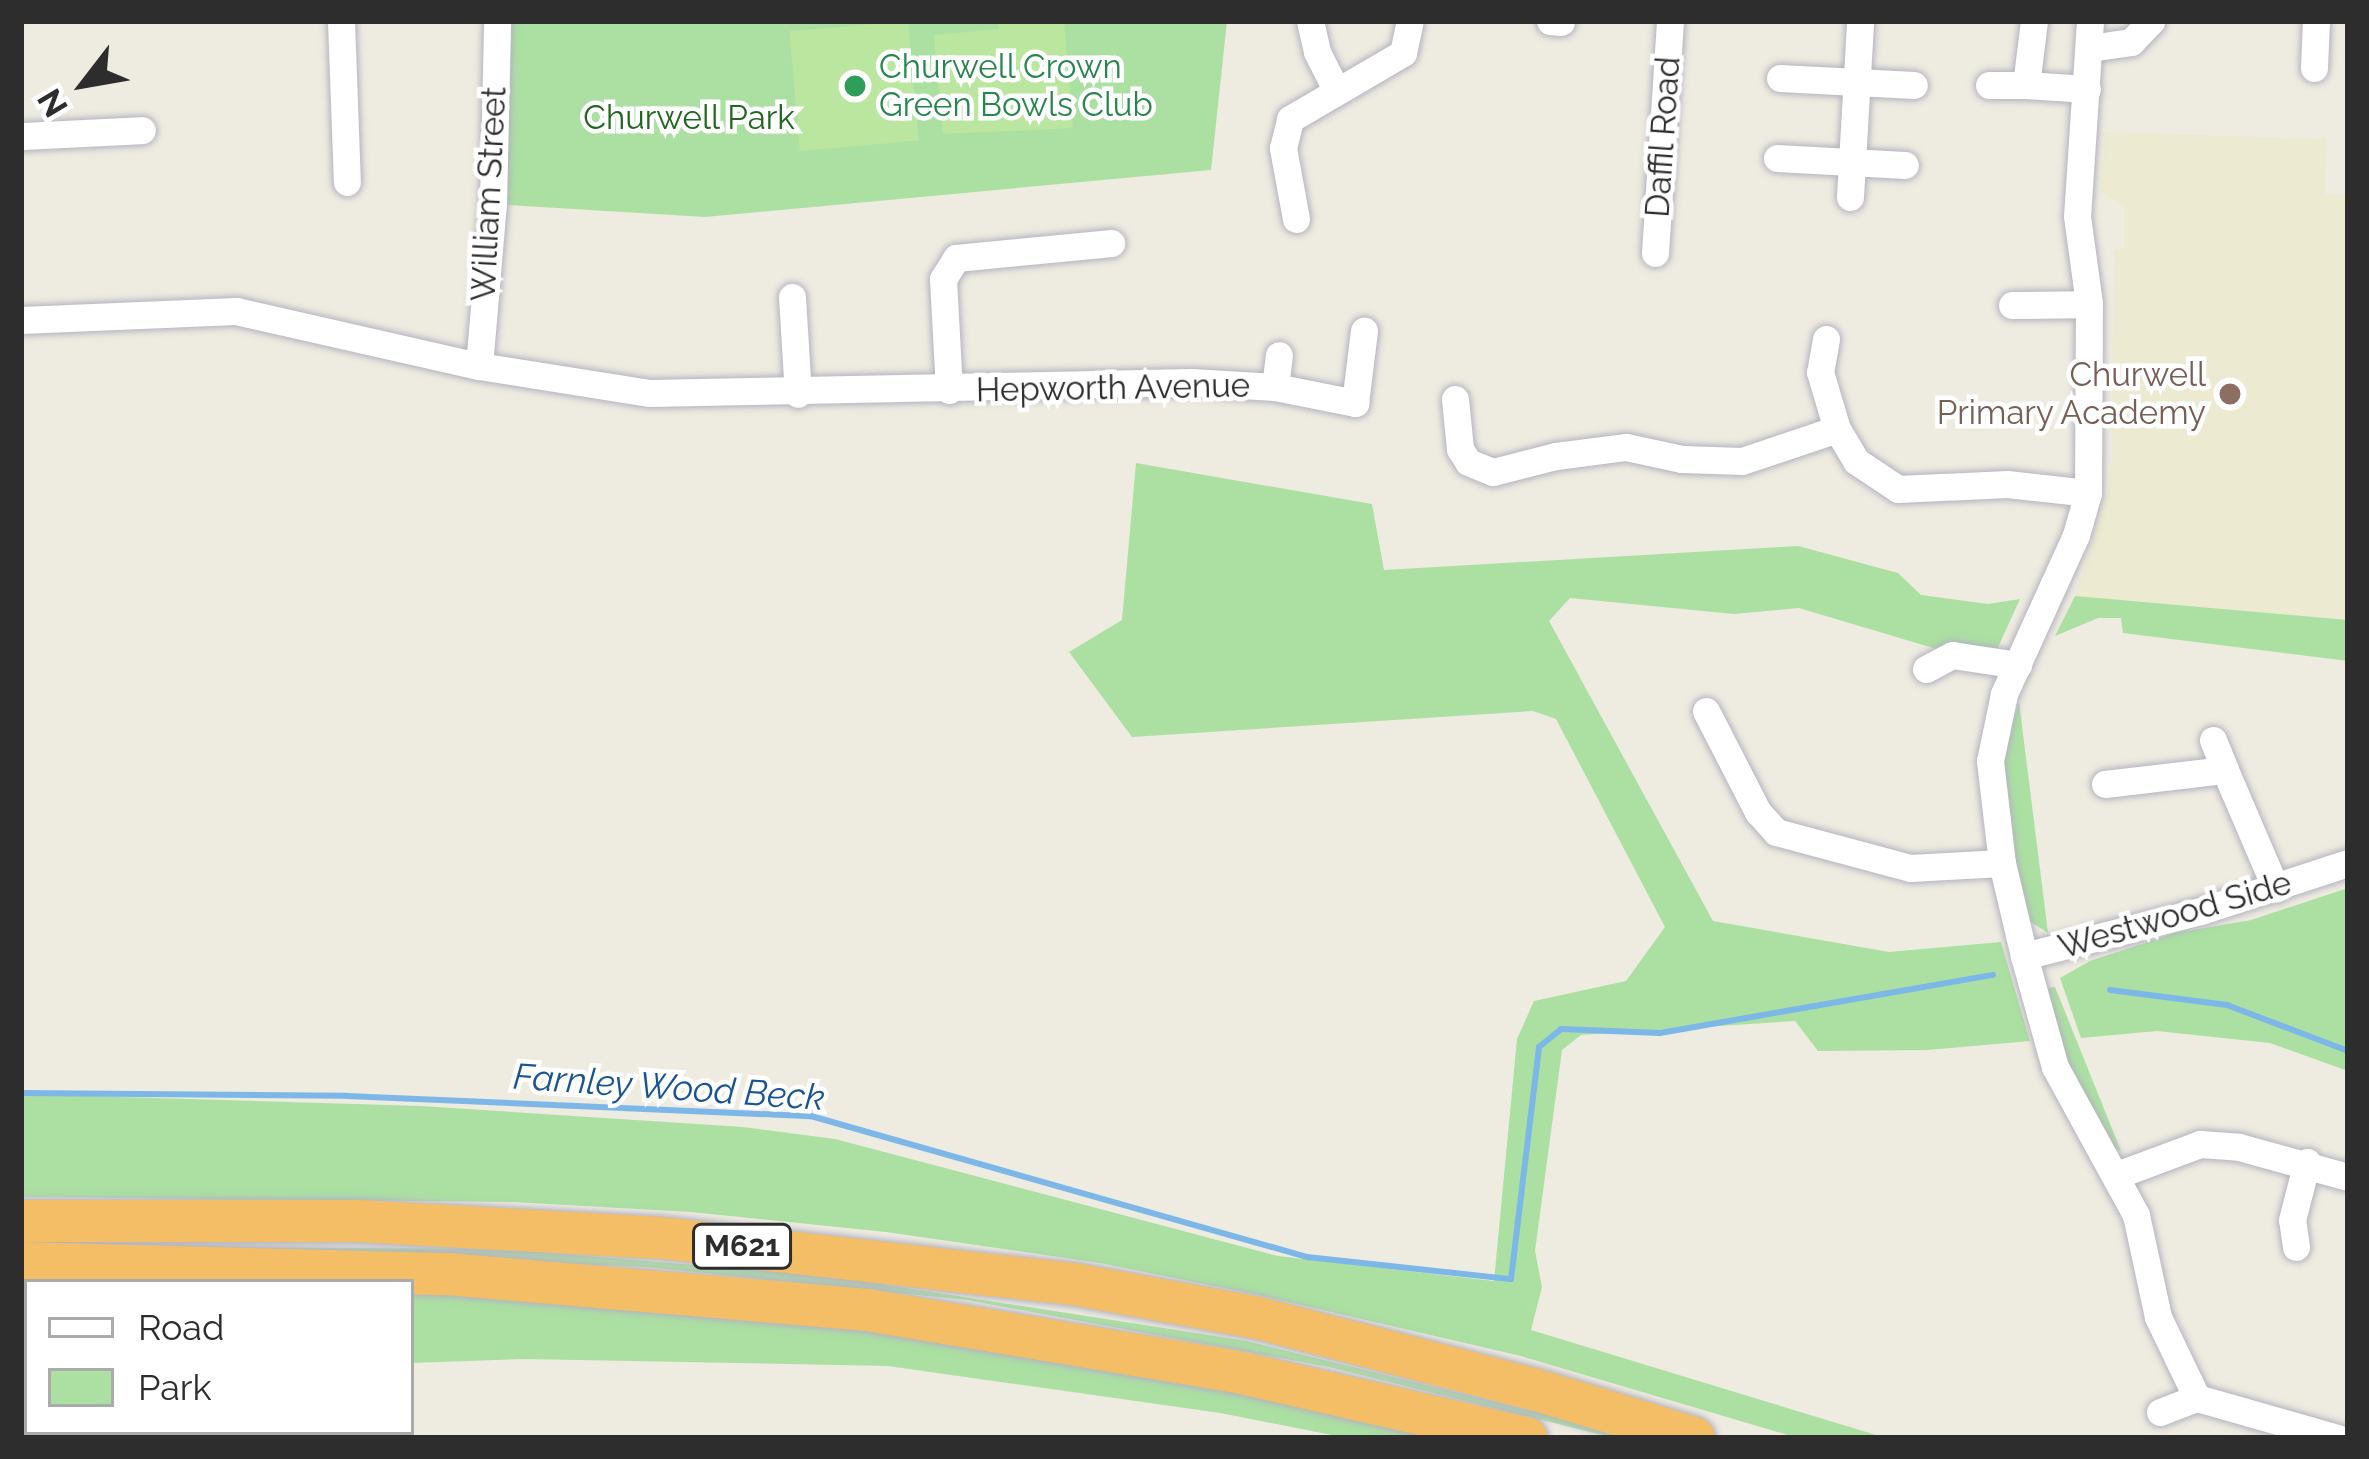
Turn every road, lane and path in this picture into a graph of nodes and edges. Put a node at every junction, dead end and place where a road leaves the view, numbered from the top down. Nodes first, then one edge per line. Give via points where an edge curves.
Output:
1 (340, 21) edge
2 (497, 21) edge
3 (1310, 21) edge
4 (1410, 21) edge
5 (1550, 21) edge
6 (1670, 21) edge
7 (1860, 21) edge
8 (2034, 21) edge
9 (2151, 21) edge
10 (2316, 21) edge
11 (1561, 22) edge
12 (2089, 35) edge
13 (2314, 68) dead end
14 (1780, 78) dead end
15 (1856, 82) junction
16 (1914, 85) dead end
17 (1989, 85) dead end
18 (2026, 85) junction
19 (2086, 88) junction
20 (1336, 90) junction
21 (142, 130) dead end
22 (21, 136) edge
23 (1777, 158) dead end
24 (1852, 162) junction
25 (1905, 165) dead end
26 (347, 182) dead end
27 (1850, 197) dead end
28 (1296, 219) dead end
29 (1111, 243) dead end
30 (1655, 253) dead end
31 (792, 297) dead end
32 (2089, 304) junction
33 (2012, 305) dead end
34 (21, 320) edge
35 (1364, 331) dead end
36 (1826, 338) dead end
37 (1279, 355) dead end
38 (479, 366) junction
39 (1275, 387) junction
40 (949, 390) junction
41 (798, 394) junction
42 (1455, 399) dead end
43 (1837, 429) junction
44 (2088, 493) junction
45 (2018, 665) junction
46 (1926, 669) dead end
47 (1706, 711) dead end
48 (2212, 740) dead end
49 (2225, 770) junction
50 (2105, 784) dead end
51 (2002, 863) junction
52 (2348, 863) edge
53 (2276, 889) junction
54 (2024, 956) junction
55 (2307, 1162) junction
56 (2117, 1175) junction
57 (2348, 1177) edge
58 (21, 1221) edge
59 (2296, 1247) dead end
60 (21, 1264) edge
61 (2197, 1398) junction
62 (2160, 1412) dead end
63 (1526, 1438) edge
64 (1694, 1438) edge
65 (2337, 1438) edge

1 - 26 street
2 - 38 street, William Street
3 - 20 street
4 - 20 street via 1403,53
5 - 11 street
6 - 30 street, Daffil Road
7 - 15 street
8 - 18 street
9 - 12 street via 2131,42
10 - 13 street
12 - 19 street, Westwood Side
14 - 15 street
15 - 16 street
15 - 24 street
17 - 18 street
18 - 19 street
19 - 32 street, Westwood Side via 2077,216
20 - 28 street via 1290,119 1285,133
21 - 22 street
23 - 24 street
24 - 25 street
24 - 27 street
29 - 40 street via 956,258 944,280
31 - 41 street
32 - 33 street
32 - 44 street, Westwood Side
34 - 38 street, Hepworth Avenue via 236,311
35 - 39 street, Hepworth Avenue via 1355,403
36 - 43 street via 1820,372
37 - 39 street
38 - 41 street, Hepworth Avenue via 650,393
39 - 40 street, Hepworth Avenue
40 - 41 street, Hepworth Avenue
42 - 43 street via 1460,449 1468,462 1493,472 1626,447 1742,461
43 - 44 street via 1856,461 1898,489 2007,484
44 - 45 street, Westwood Side
45 - 46 street via 1952,655
45 - 51 street, Westwood Side via 1990,761
47 - 51 street via 1776,832 1910,868
48 - 49 street
49 - 50 street
49 - 53 street
51 - 54 street, Westwood Side
52 - 53 street, Westwood Side
53 - 54 street, Westwood Side
54 - 56 street via 2055,1067
55 - 56 street via 2200,1144
55 - 57 street
55 - 59 street via 2292,1220
56 - 61 street via 2136,1215 2158,1317
58 - 64 highway, M621 via 357,1221 705,1242 1073,1284 1258,1318
60 - 63 highway, M621 via 447,1274 867,1310 1078,1342
61 - 62 street
61 - 65 street

